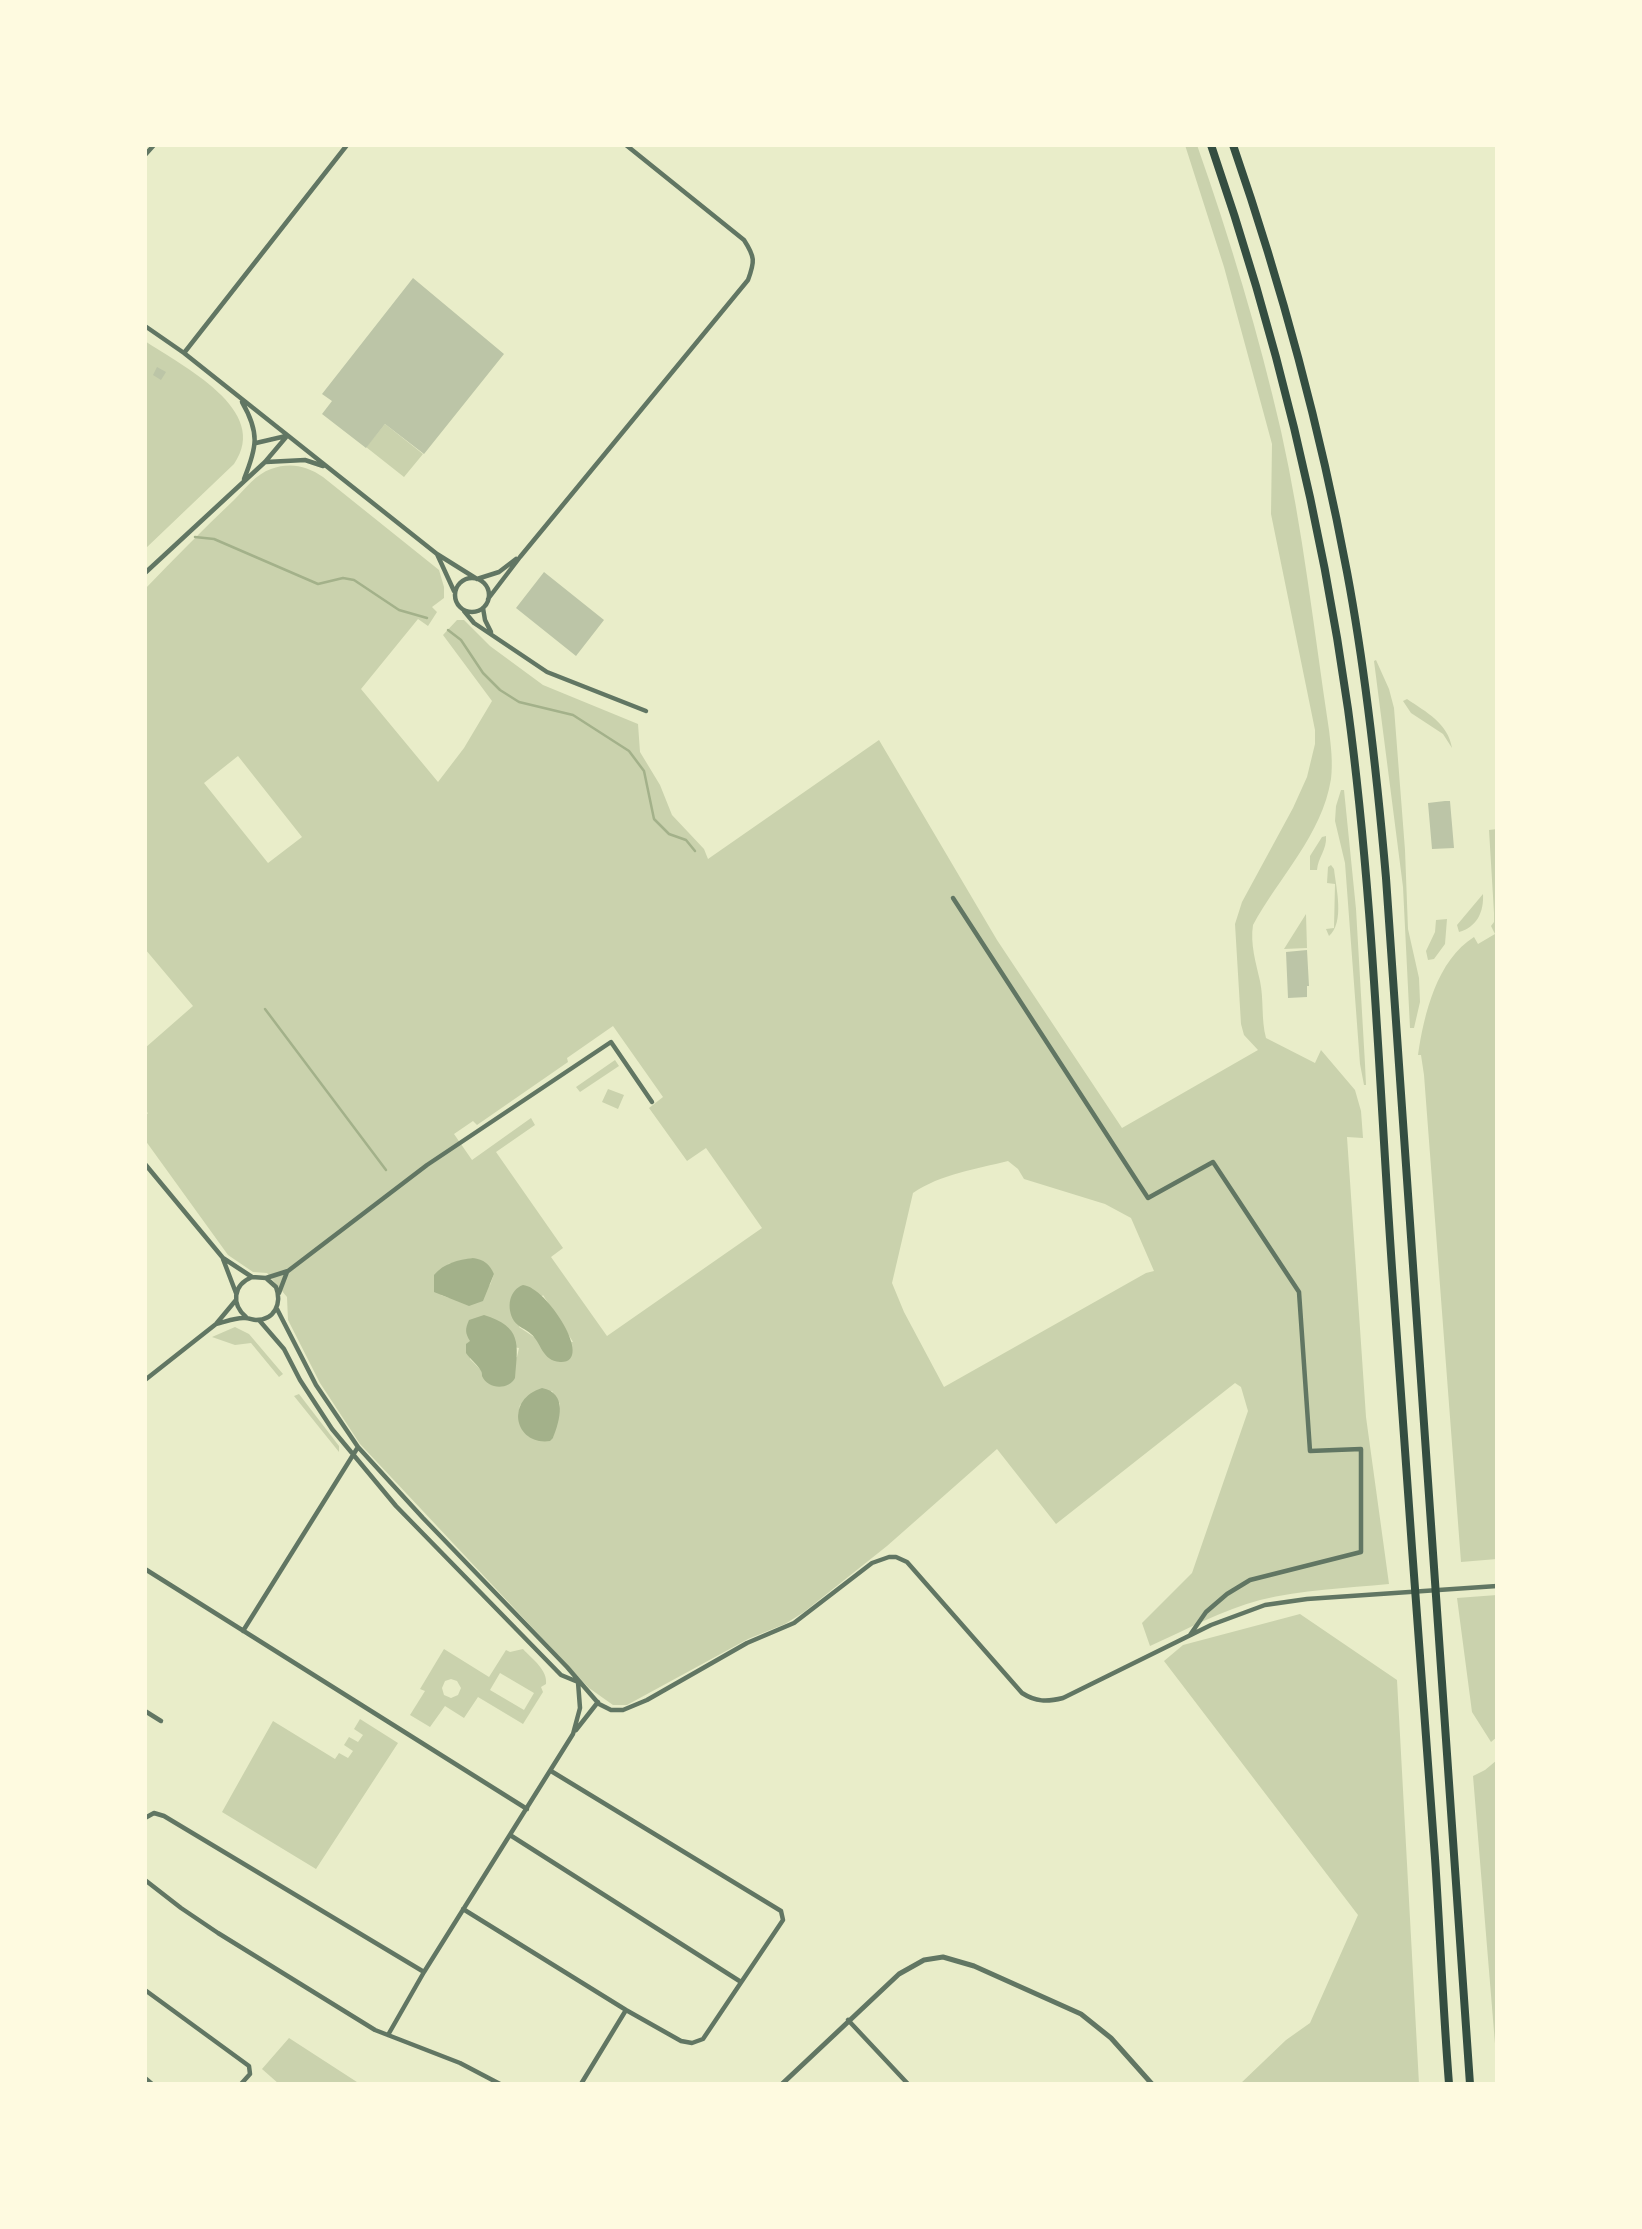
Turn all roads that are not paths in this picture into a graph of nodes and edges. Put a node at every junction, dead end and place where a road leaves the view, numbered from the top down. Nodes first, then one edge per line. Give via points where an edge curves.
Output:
1 (153, 145) edge
2 (347, 145) edge
3 (626, 145) edge
4 (1211, 145) edge
5 (1233, 145) edge
6 (145, 155) edge
7 (145, 326) edge
8 (184, 354) junction
9 (239, 398) junction
10 (287, 436) junction
11 (256, 443) junction
12 (265, 462) junction
13 (329, 468) junction
14 (243, 482) junction
15 (437, 554) junction
16 (520, 557) junction
17 (145, 573) edge
18 (477, 579) junction
19 (454, 594) junction
20 (488, 599) junction
21 (483, 608) junction
22 (464, 611) junction
23 (491, 633) junction
24 (646, 711) dead end
25 (953, 898) dead end
26 (652, 1102) dead end
27 (145, 1164) edge
28 (223, 1258) junction
29 (288, 1271) junction
30 (253, 1277) junction
31 (266, 1278) junction
32 (279, 1294) junction
33 (236, 1297) junction
34 (277, 1309) junction
35 (247, 1317) junction
36 (260, 1320) junction
37 (216, 1324) junction
38 (145, 1380) edge
39 (358, 1447) junction
40 (352, 1454) junction
41 (145, 1569) edge
42 (1497, 1586) edge
43 (243, 1631) junction
44 (1190, 1636) junction
45 (578, 1682) junction
46 (598, 1702) junction
47 (145, 1712) edge
48 (161, 1721) dead end
49 (573, 1734) junction
50 (551, 1771) junction
51 (527, 1809) junction
52 (145, 1818) edge
53 (509, 1835) junction
54 (145, 1880) edge
55 (463, 1909) junction
56 (424, 1972) junction
57 (741, 1982) junction
58 (145, 1990) edge
59 (626, 2010) junction
60 (848, 2020) junction
61 (388, 2035) junction
62 (145, 2078) edge
63 (152, 2084) edge
64 (242, 2084) edge
65 (500, 2084) edge
66 (581, 2084) edge
67 (782, 2084) edge
68 (908, 2084) edge
69 (1152, 2084) edge
70 (1449, 2084) edge
71 (1469, 2084) edge

1 - 6 street
2 - 8 street
3 - 16 street via 744,240 753,255 753,266 748,280
4 - 70 highway via 1266,322 1299,451 1334,622 1349,723 1368,913
5 - 71 highway via 1279,290 1330,488 1371,729 1386,878
7 - 8 street
8 - 9 street
9 - 10 street
9 - 11 street via 251,418
10 - 11 street
10 - 12 street
10 - 13 street
11 - 14 street
12 - 13 street via 305,460
12 - 14 street
13 - 15 street
14 - 17 street
15 - 18 street
15 - 19 street
16 - 18 street via 499,572
16 - 20 street
18 - 19 street via 462,581
18 - 20 street via 485,584
19 - 22 street
20 - 21 street
21 - 22 street
21 - 23 street
22 - 23 street
23 - 24 street via 559,678
25 - 44 street via 1148,1198 1213,1162 1299,1292 1310,1451 1361,1449 1361,1552 1250,1580 1206,1612
26 - 29 street via 611,1042 449,1150
27 - 28 street
28 - 30 street
28 - 33 street
29 - 31 street
29 - 32 street
30 - 31 street
30 - 33 street via 242,1283
31 - 32 street
32 - 34 street
33 - 35 street via 239,1310
33 - 37 street
34 - 36 street
34 - 39 street via 316,1385
35 - 36 street
35 - 37 street
36 - 40 street
37 - 38 street
39 - 40 street
39 - 45 street
40 - 43 street
40 - 45 street via 396,1506 537,1651 561,1675
41 - 43 street
42 - 44 street via 1265,1605
43 - 51 street
44 - 46 street via 1063,1698 1048,1702 1030,1698 1014,1686 907,1562 889,1557 872,1563 794,1623 747,1643 646,1700 623,1710 611,1710
45 - 46 street
45 - 49 street
46 - 49 street
47 - 48 street
49 - 50 street
50 - 51 street
50 - 57 street via 781,1911 783,1920
51 - 53 street
52 - 56 street via 155,1813 164,1816
53 - 55 street
53 - 57 street
54 - 61 street via 218,1933
55 - 56 street
55 - 59 street
56 - 61 street
57 - 59 street via 703,2039 692,2043
58 - 64 street via 249,2066 250,2074
59 - 66 street
60 - 67 street
60 - 68 street
60 - 69 street via 907,1968 924,1959 943,1957 974,1966 1081,2014 1111,2038
61 - 65 street
62 - 63 street

